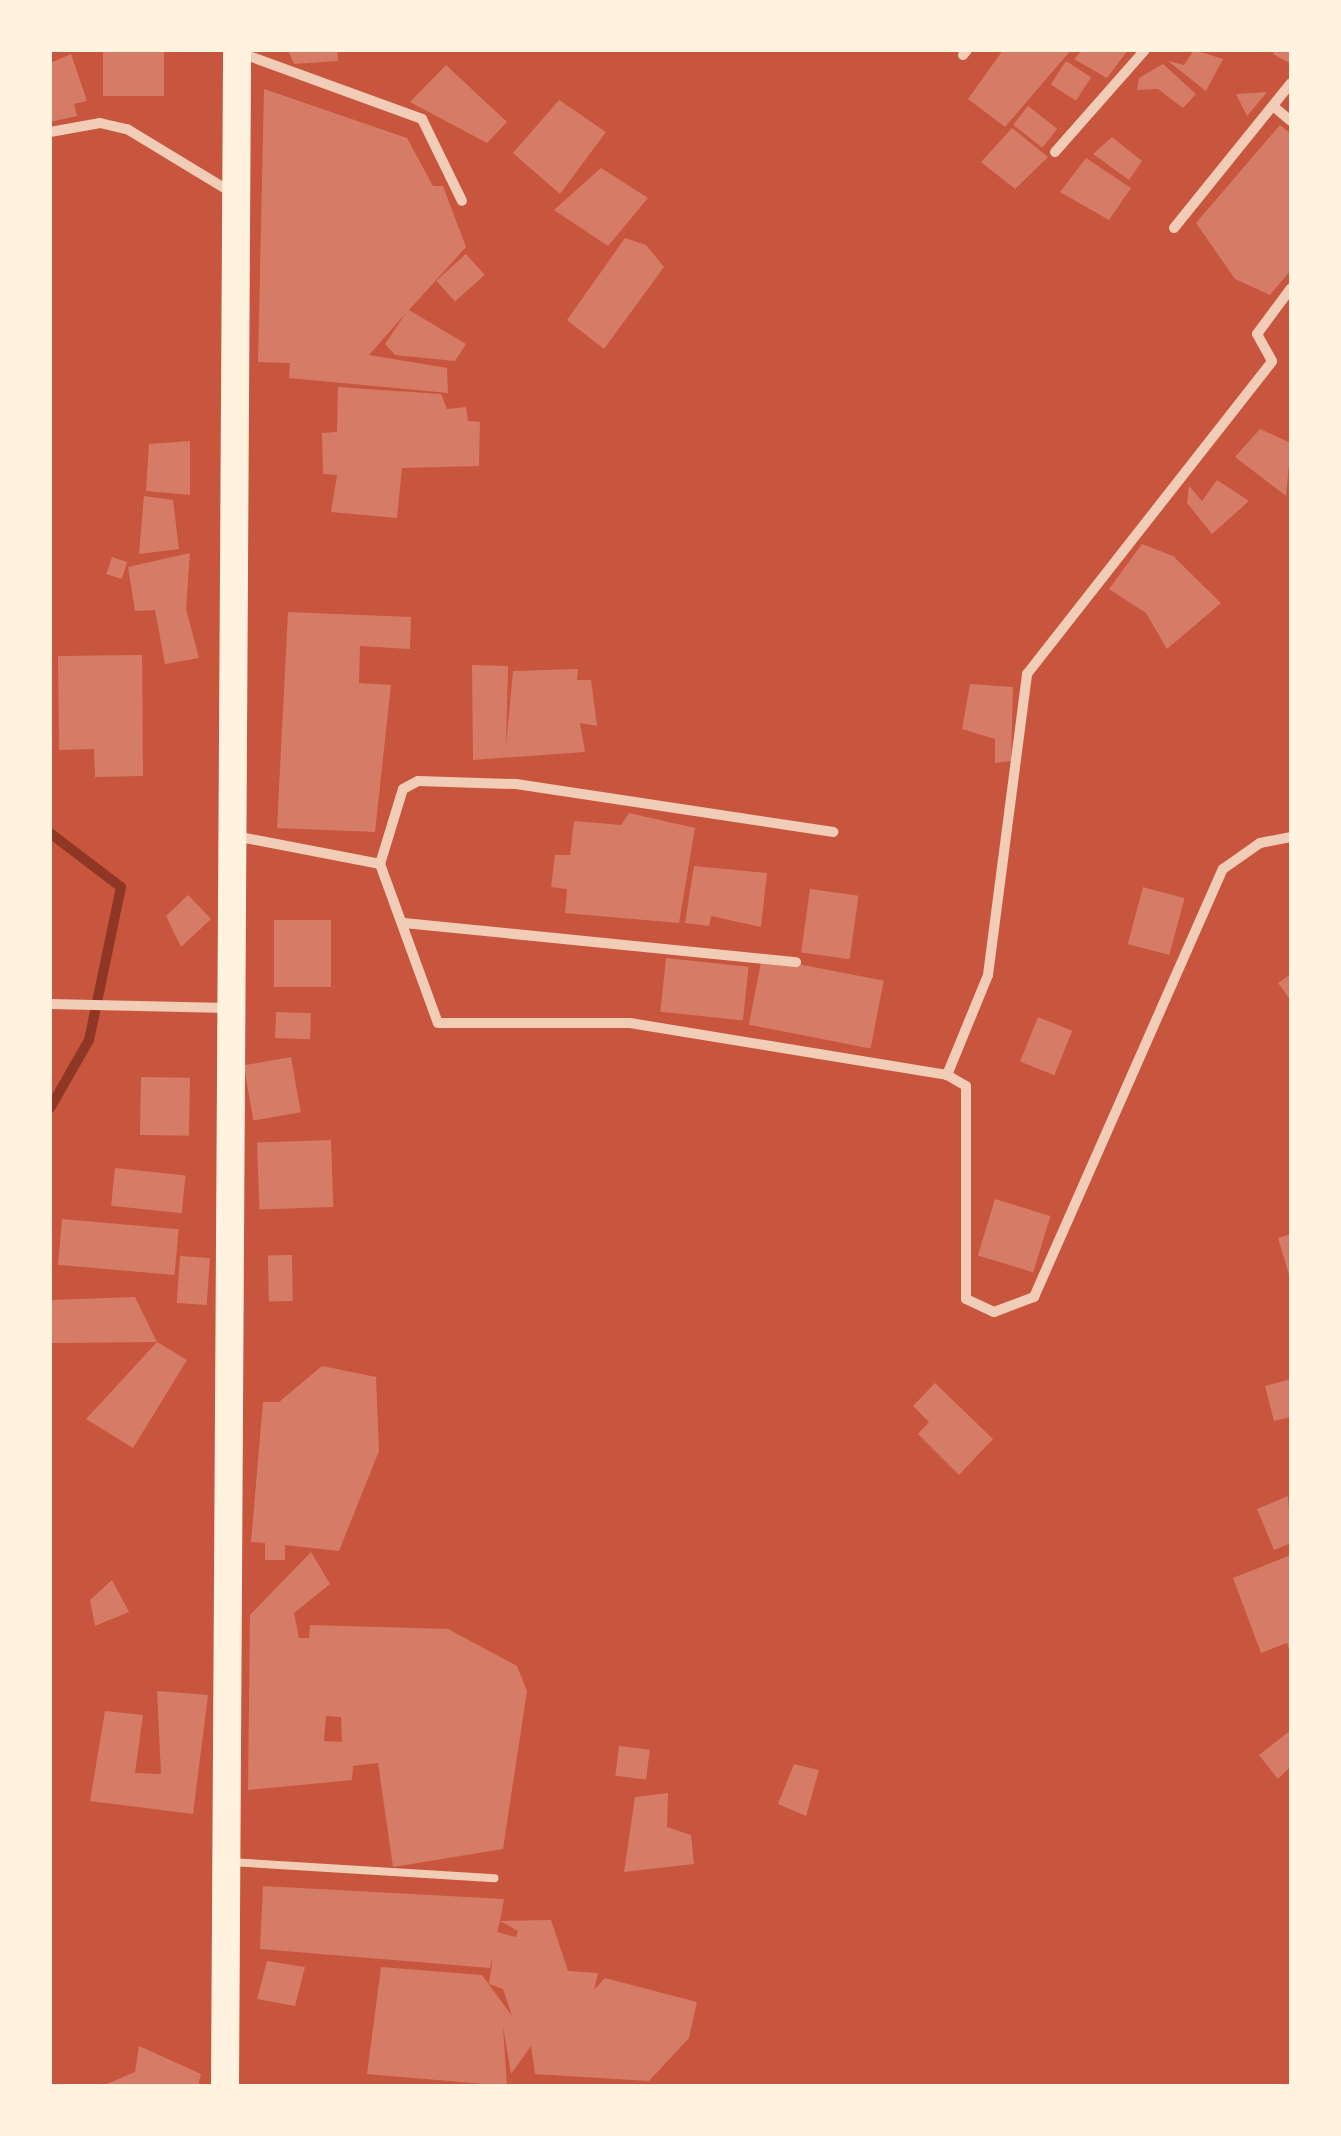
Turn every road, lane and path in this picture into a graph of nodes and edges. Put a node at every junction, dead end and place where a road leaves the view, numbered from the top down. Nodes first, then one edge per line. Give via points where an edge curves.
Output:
1 (1145, 50) edge
2 (237, 51) edge
3 (1291, 83) edge
4 (1272, 106) junction
5 (1291, 121) edge
6 (50, 132) edge
7 (1056, 152) dead end
8 (231, 192) junction
9 (462, 201) dead end
10 (1174, 228) dead end
11 (1291, 288) edge
12 (833, 832) dead end
13 (229, 835) junction
14 (1291, 837) edge
15 (380, 864) junction
16 (404, 923) junction
17 (796, 962) dead end
18 (50, 1004) edge
19 (227, 1008) junction
20 (946, 1075) junction
21 (226, 1862) junction
22 (495, 1878) dead end
23 (225, 2086) edge

1 - 7 street
2 - 8 highway
2 - 9 street via 422,118
3 - 4 street
4 - 5 street
4 - 10 street
6 - 8 street via 126,129
8 - 13 highway
11 - 20 street via 1257,334 1272,361 1027,674 988,975
12 - 15 street via 516,784 418,781 404,789
13 - 15 street
13 - 19 highway
14 - 20 street via 1237,855 1214,884 1042,1282 1023,1306 994,1312 966,1299 972,1098
15 - 16 street
16 - 17 street
16 - 20 street via 432,1014 450,1027 630,1023
18 - 19 street
19 - 21 highway
21 - 22 lane
21 - 23 highway

